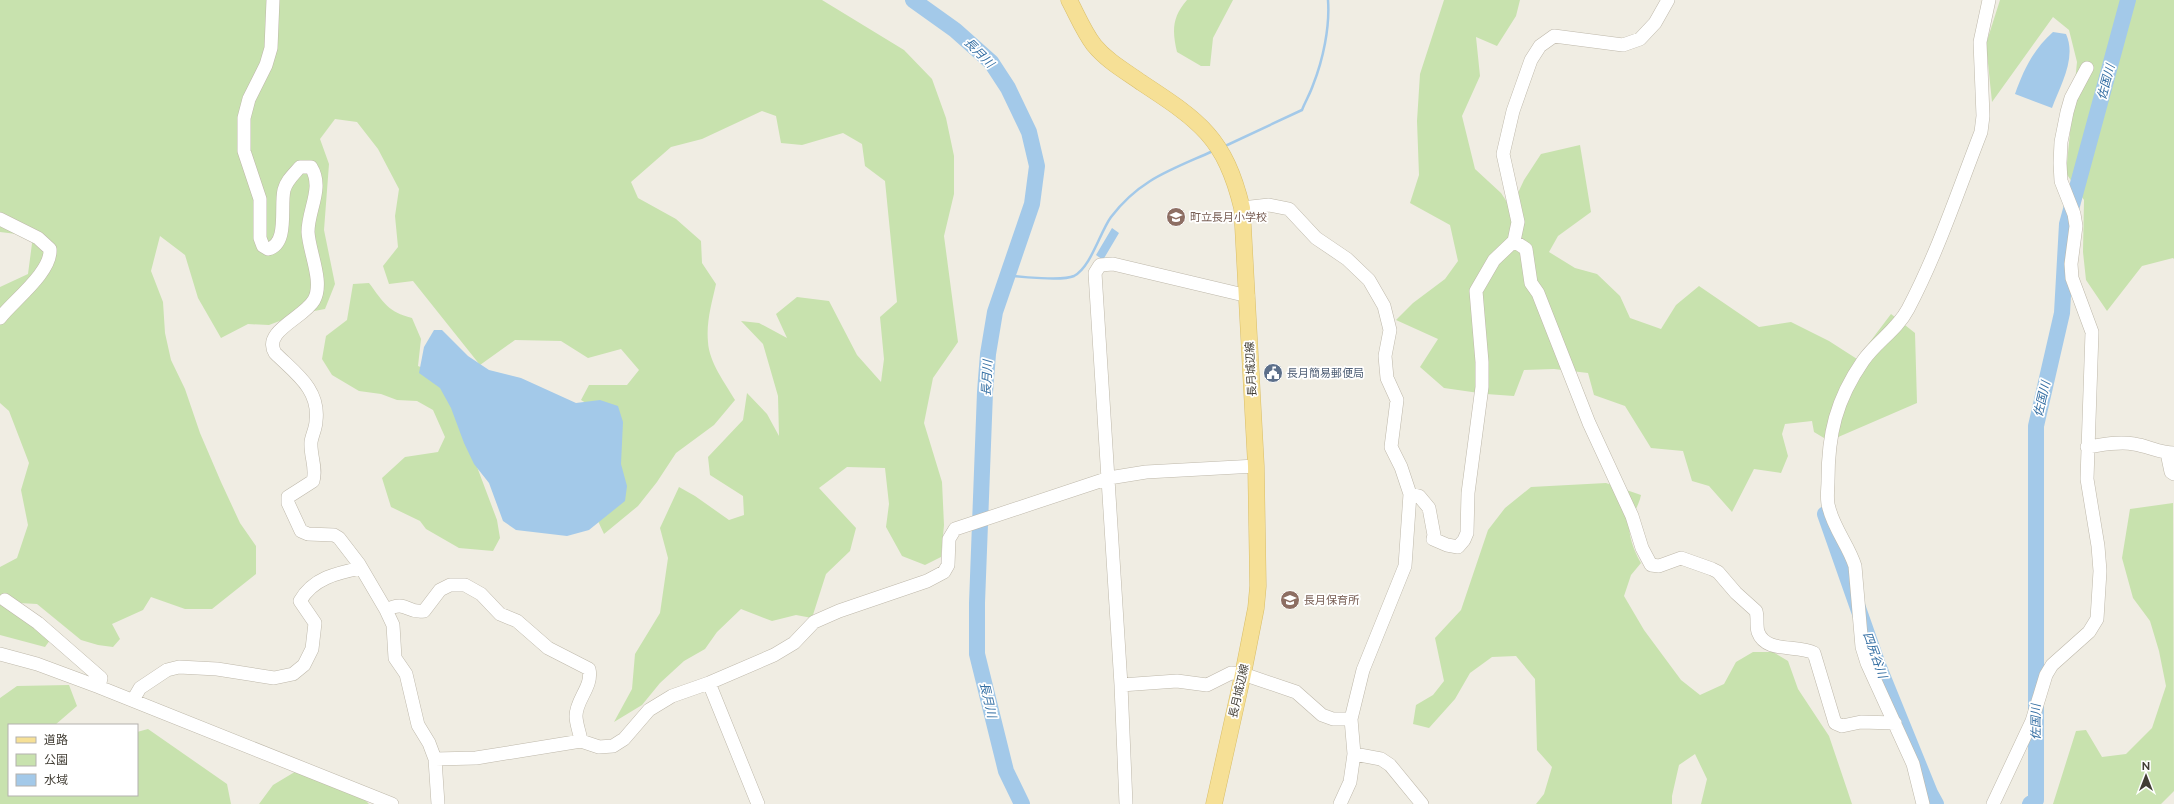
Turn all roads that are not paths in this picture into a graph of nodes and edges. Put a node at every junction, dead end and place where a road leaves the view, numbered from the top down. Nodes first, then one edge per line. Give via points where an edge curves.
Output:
1 (273, 0) edge
2 (1069, 0) edge
3 (1668, 0) edge
4 (1989, 0) edge
5 (2087, 68) dead end
6 (1242, 208) junction
7 (0, 219) edge
8 (1514, 241) junction
9 (1248, 296) junction
10 (0, 318) edge
11 (2087, 447) junction
12 (2170, 453) edge
13 (1256, 466) junction
14 (2174, 474) edge
15 (1109, 478) junction
16 (1410, 494) junction
17 (361, 568) junction
18 (4, 600) dead end
19 (386, 610) junction
20 (0, 654) edge
21 (1243, 674) junction
22 (709, 683) junction
23 (1121, 685) junction
24 (99, 687) junction
25 (134, 700) junction
26 (1351, 719) junction
27 (1895, 723) junction
28 (581, 741) junction
29 (1354, 754) junction
30 (435, 759) junction
31 (392, 804) edge
32 (438, 804) edge
33 (758, 804) edge
34 (1126, 804) edge
35 (1214, 804) edge
36 (1340, 804) edge
37 (1422, 804) edge
38 (1923, 804) edge
39 (1993, 804) edge

1 - 17 street via 271,48 244,118 244,151 260,199 260,238 263,246 268,249 279,243 284,190 288,181 300,168 311,168 316,177 316,195 308,221 309,246 317,275 317,292 309,308 278,331 272,339 271,348 310,388 316,403 316,421 311,442 311,455 316,472 313,481 288,497 288,503 301,531 308,534 334,535 339,538
2 - 6 main road, 長月城辺線 via 1094,45 1111,62 1203,127 1215,142 1230,170
3 - 8 street via 1655,23 1640,39 1623,45 1554,36 1540,46 1530,60 1513,111 1503,154 1518,222
4 - 27 street via 1980,42 1983,116 1981,132 1933,259 1908,310 1864,359 1839,402 1833,422 1828,508 1852,554 1862,647
5 - 11 street via 2066,112 2060,163 2061,181 2076,226 2071,264 2072,278 2092,332 2091,408
6 - 9 main road, 長月城辺線
6 - 16 street via 1269,205 1289,210 1316,238 1347,259 1369,280 1384,306 1390,330 1385,356 1387,378 1397,400 1391,447 1402,467
7 - 10 street via 38,238 50,249 51,256
8 - 16 street via 1494,260 1476,291 1482,387 1468,493 1467,533 1458,547 1433,539 1429,508 1419,496
8 - 27 street via 1526,249 1530,283 1538,293 1586,416 1632,516 1642,548 1651,565 1659,566 1681,558 1712,569 1756,611 1757,627 1764,641 1779,648 1809,650 1814,653 1835,724 1842,726 1862,722
9 - 13 main road, 長月城辺線
9 - 15 street via 1113,264 1100,266 1095,273
11 - 12 street via 2114,443 2134,444
11 - 39 street via 2087,479 2100,571 2097,619 2089,632 2052,665 2046,675 2032,721
12 - 14 street via 2171,472
13 - 15 street via 1146,472
13 - 21 main road, 長月城辺線 via 1258,586
15 - 22 street via 955,529 949,539 948,565 944,572 927,581 814,622 794,643 774,655
15 - 23 street
16 - 26 street via 1405,566 1363,670
17 - 19 street
17 - 25 street via 322,578 300,601 315,623 312,649 304,665 293,674 274,678 217,669 179,667 167,670 140,688
18 - 24 street via 64,644 101,678
19 - 28 street via 396,604 416,612 424,611 440,590 450,585 465,585 481,594 500,614 518,621 548,648 589,669 591,678 578,706 576,717
19 - 30 street via 393,625 395,658 406,674 418,725
20 - 24 street via 37,664
21 - 23 street via 1231,673 1207,685 1177,682
21 - 26 street via 1296,692 1322,715 1333,719
21 - 35 main road, 長月城辺線
22 - 28 street via 672,696 649,710 624,739 613,746 599,747
22 - 33 street
23 - 34 street
24 - 25 street
25 - 31 street
26 - 29 street
27 - 38 street via 1913,764
28 - 30 street via 476,758
29 - 36 street via 1350,782
29 - 37 street via 1382,759
30 - 32 street

